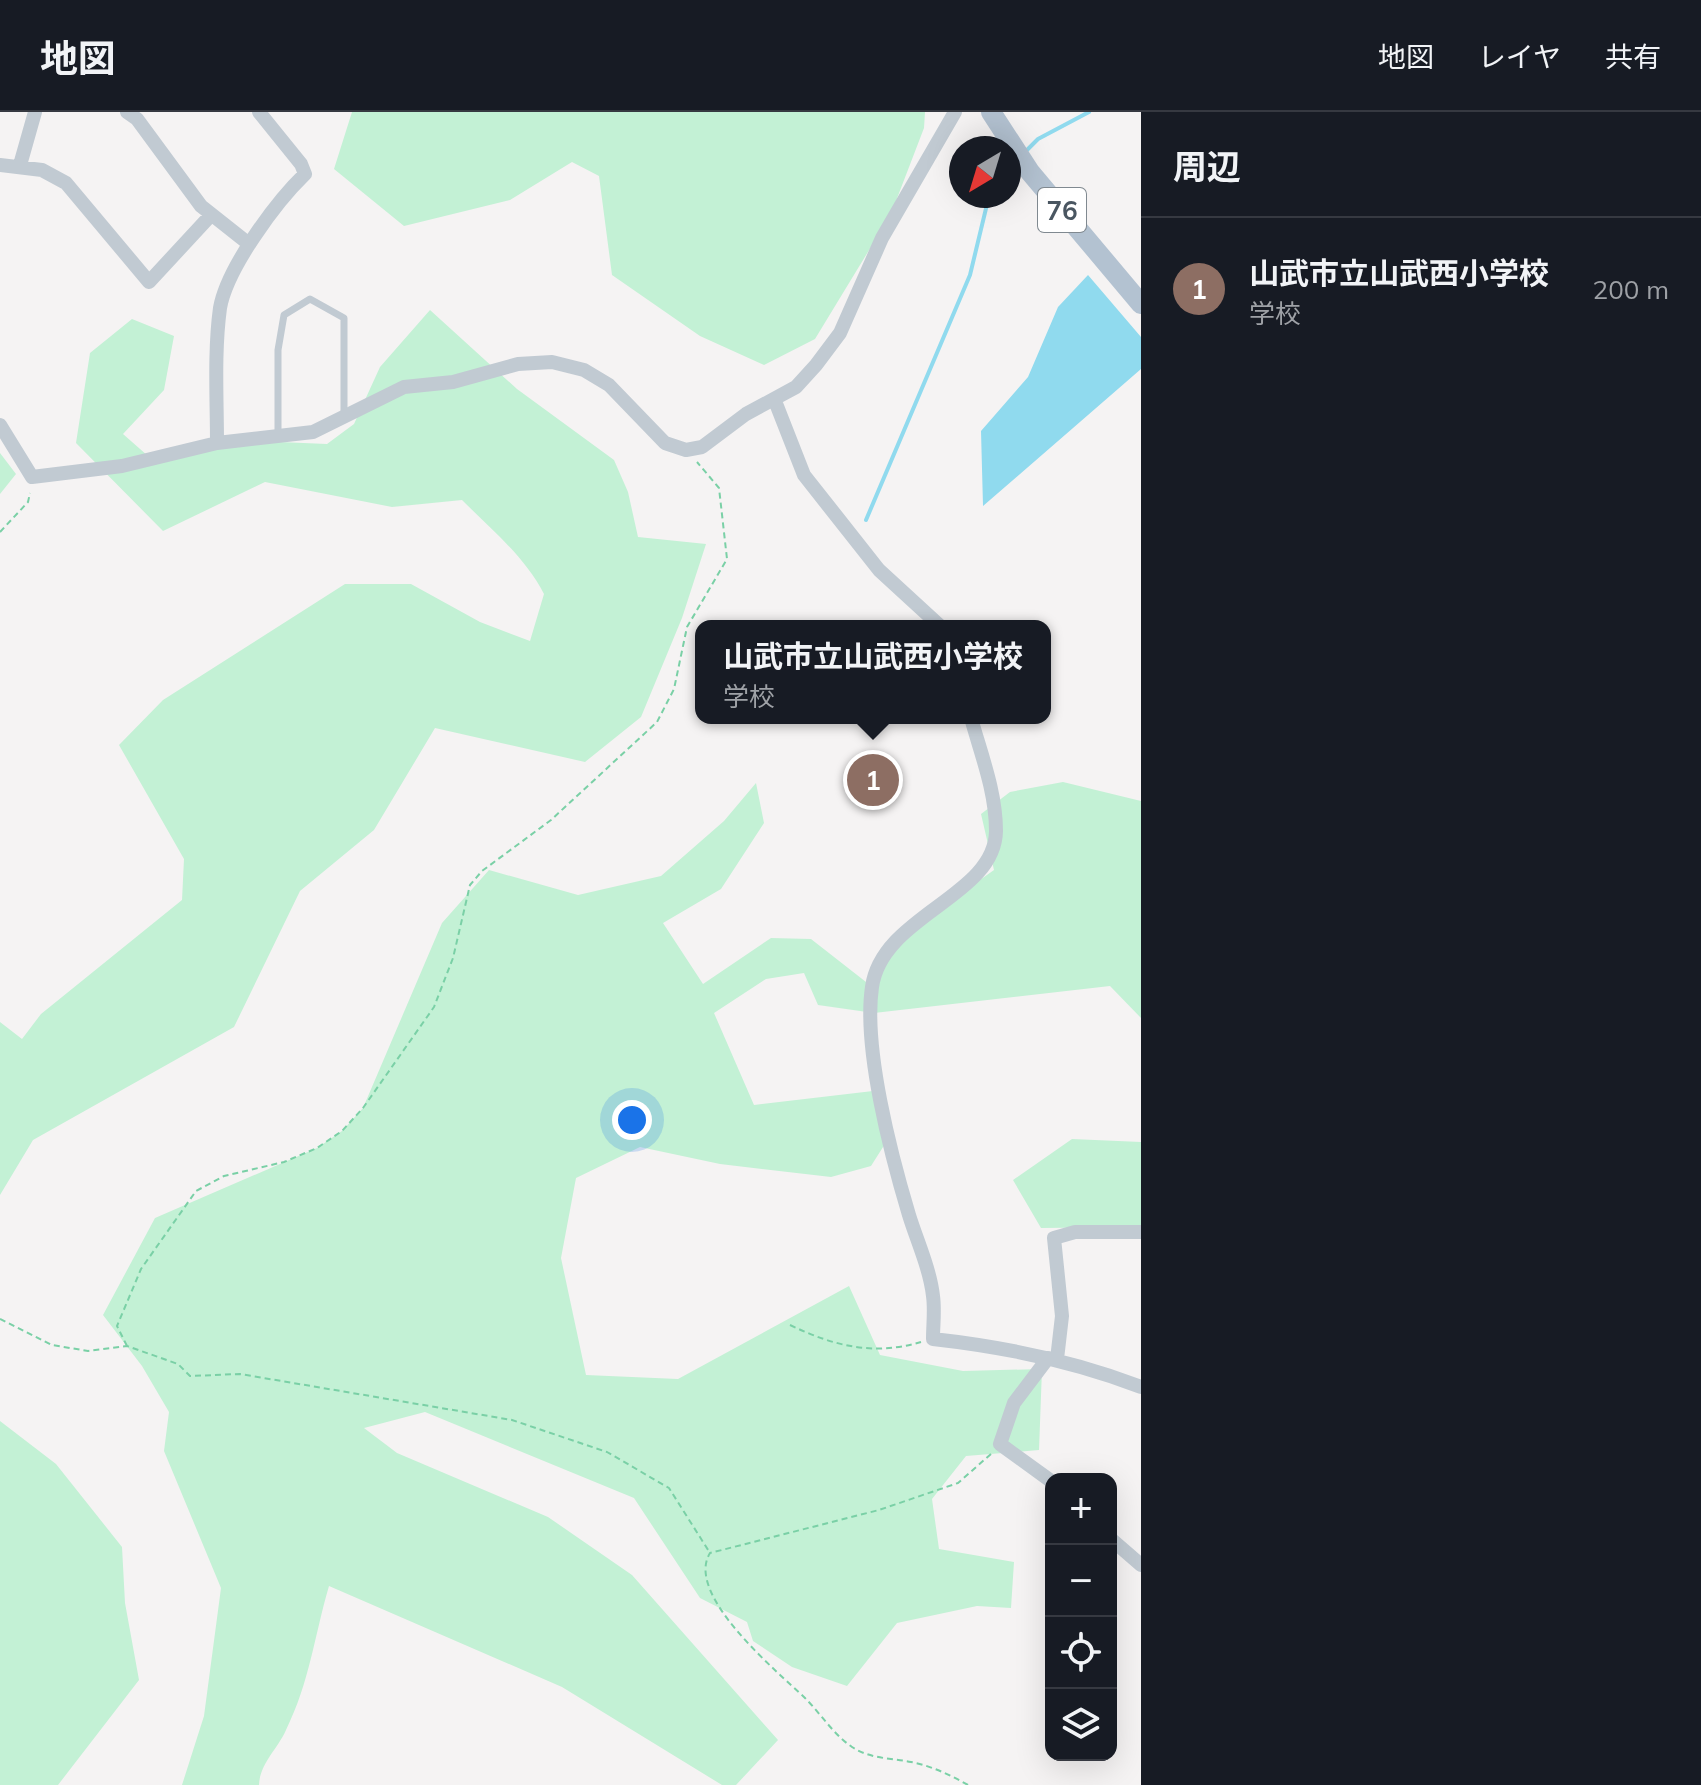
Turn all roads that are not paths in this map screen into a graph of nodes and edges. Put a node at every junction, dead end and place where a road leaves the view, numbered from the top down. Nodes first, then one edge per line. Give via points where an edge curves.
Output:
1 (35, 112) edge
2 (127, 112) edge
3 (259, 112) edge
4 (955, 112) edge
5 (991, 112) edge
6 (0, 165) edge
7 (20, 165) junction
8 (211, 215) junction
9 (249, 244) junction
10 (1141, 304) edge
11 (775, 401) junction
12 (344, 417) junction
13 (0, 425) edge
14 (278, 436) junction
15 (217, 443) junction
16 (933, 620) edge
17 (973, 724) edge
18 (1141, 1232) edge
19 (1052, 1358) junction
20 (1141, 1387) edge
21 (1045, 1477) edge
22 (1117, 1544) edge
23 (1141, 1565) edge

1 - 7 street
2 - 8 street
3 - 9 street via 305,174
4 - 11 street via 882,238 840,333 796,387
5 - 10 main road, 76 via 1030,172
6 - 7 street
7 - 8 street via 66,183 149,282
8 - 9 street
9 - 15 street via 221,305
11 - 12 street via 746,414 702,447 686,450 665,443 609,385 584,370 552,362 404,387
11 - 16 street via 804,475 879,570
12 - 14 street via 313,432
12 - 14 lane via 344,318 310,299 284,315 278,350
13 - 15 street via 32,477 122,466
14 - 15 street
17 - 19 street via 986,769 994,846 988,860 963,885 896,938 883,956 872,988 874,1061 933,1295 933,1339
18 - 19 street via 1075,1232 1054,1238 1062,1316
19 - 20 street
19 - 21 street via 1014,1403 1000,1444
22 - 23 street

